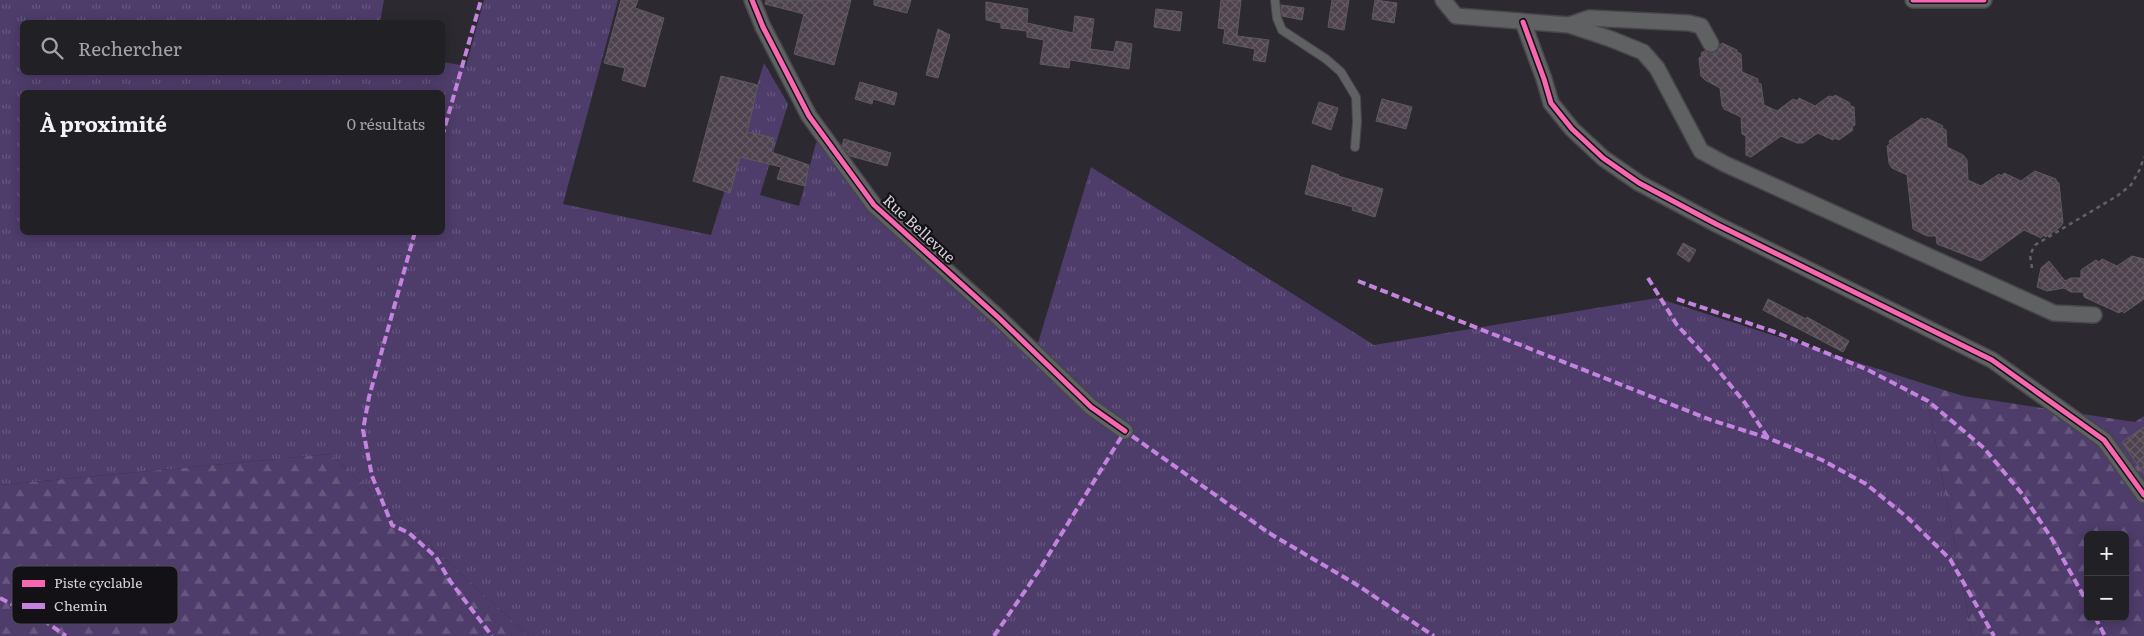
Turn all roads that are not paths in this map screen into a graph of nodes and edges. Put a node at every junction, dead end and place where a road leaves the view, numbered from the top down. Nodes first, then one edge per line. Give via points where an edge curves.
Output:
1 (752, 0) edge
2 (1275, 0) edge
3 (1443, 0) edge
4 (1913, 0) edge
5 (1984, 0) edge
6 (1523, 22) junction
7 (1569, 26) junction
8 (1711, 44) dead end
9 (1355, 147) dead end
10 (2094, 315) dead end
11 (1125, 431) dead end
12 (2144, 495) edge

1 - 11 street, Rue Bellevue via 809,116 874,206 999,318 1091,407
2 - 9 lane via 1282,30 1341,72 1356,97
3 - 6 street via 1456,16
4 - 5 street
6 - 7 street
6 - 12 street via 1550,103 1603,158 1639,183 1716,224 1992,360 2104,440
7 - 8 street via 1589,18 1689,23 1701,26
7 - 10 street via 1643,52 1657,68 1701,151 2054,313

